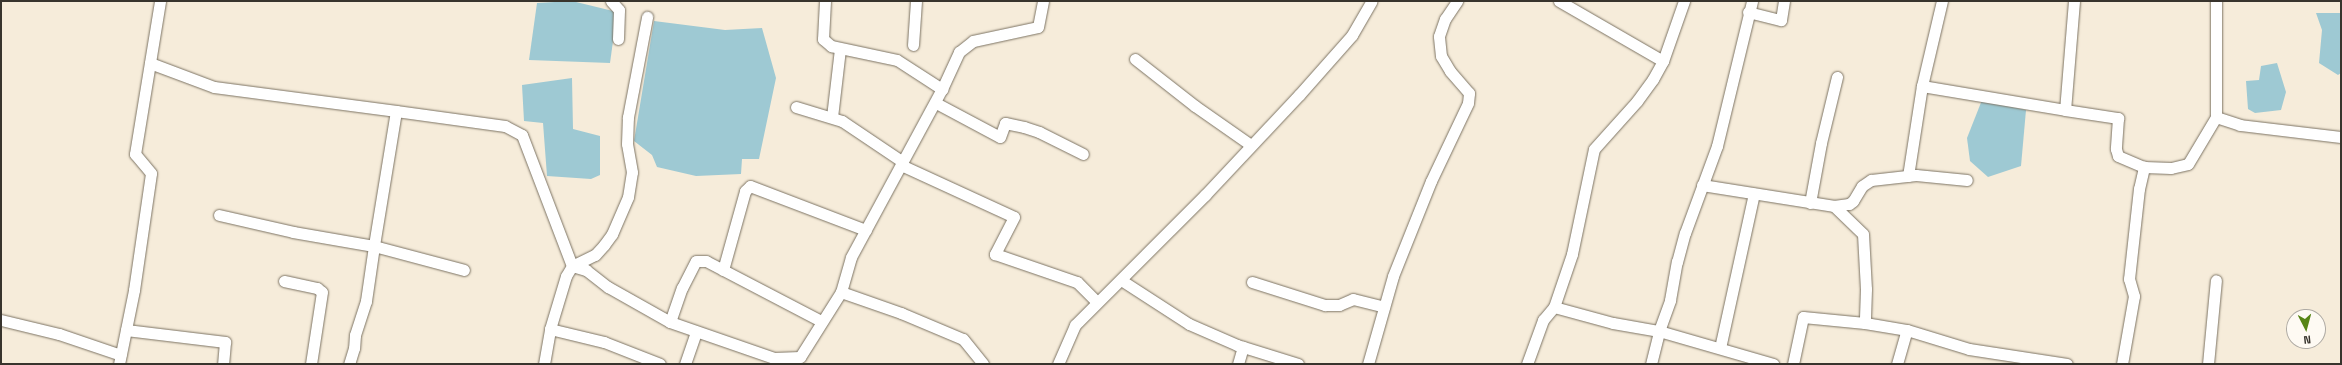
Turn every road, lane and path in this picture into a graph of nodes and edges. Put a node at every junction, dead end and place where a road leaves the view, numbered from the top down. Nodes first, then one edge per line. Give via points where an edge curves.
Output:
1 (160, 1) edge
2 (610, 1) edge
3 (825, 1) edge
4 (916, 1) edge
5 (1043, 1) edge
6 (1372, 1) edge
7 (1457, 1) edge
8 (1559, 1) edge
9 (1684, 1) edge
10 (1752, 1) edge
11 (1784, 1) edge
12 (1942, 1) edge
13 (2074, 1) edge
14 (2216, 1) edge
15 (1748, 12) junction
16 (647, 17) dead end
17 (618, 39) dead end
18 (913, 45) dead end
19 (840, 49) junction
20 (1135, 59) dead end
21 (1662, 61) junction
22 (150, 64) junction
23 (1837, 77) dead end
24 (1922, 86) junction
25 (942, 89) junction
26 (936, 103) junction
27 (796, 107) dead end
28 (2065, 110) junction
29 (396, 111) junction
30 (832, 117) junction
31 (2216, 117) junction
32 (2341, 137) edge
33 (1251, 145) junction
34 (1083, 154) dead end
35 (902, 164) junction
36 (2144, 167) junction
37 (1908, 176) junction
38 (1967, 180) dead end
39 (1702, 185) junction
40 (1754, 194) junction
41 (1810, 203) junction
42 (1834, 206) junction
43 (219, 215) dead end
44 (866, 230) junction
45 (374, 246) junction
46 (572, 266) junction
47 (464, 270) dead end
48 (723, 270) junction
49 (1121, 280) junction
50 (2216, 280) dead end
51 (284, 281) dead end
52 (1252, 282) dead end
53 (841, 292) junction
54 (1097, 302) junction
55 (1384, 307) junction
56 (1554, 307) junction
57 (1, 320) edge
58 (821, 321) junction
59 (670, 322) junction
60 (1866, 323) junction
61 (550, 329) junction
62 (126, 330) junction
63 (1907, 330) junction
64 (1659, 331) junction
65 (696, 332) junction
66 (1243, 347) junction
67 (1720, 348) junction
68 (120, 360) edge
69 (223, 364) edge
70 (311, 364) edge
71 (350, 364) edge
72 (544, 364) edge
73 (660, 364) edge
74 (685, 364) edge
75 (983, 364) edge
76 (1058, 364) edge
77 (1238, 364) edge
78 (1298, 364) edge
79 (1368, 364) edge
80 (1527, 364) edge
81 (1651, 364) edge
82 (1773, 364) edge
83 (1793, 364) edge
84 (1897, 364) edge
85 (2067, 364) edge
86 (2122, 364) edge
87 (2208, 364) edge

1 - 22 street
2 - 17 street via 619,10
3 - 19 street via 823,39
4 - 18 street
5 - 25 street via 1038,27 973,41 959,52
6 - 33 street via 1352,35
7 - 55 street via 1439,36 1441,56 1450,72 1469,93 1468,103 1431,181 1393,276
8 - 21 street
9 - 21 street
10 - 15 street
11 - 15 street via 1781,20
12 - 24 street
13 - 28 street
14 - 31 street
15 - 39 street via 1717,146
16 - 46 street via 628,117 627,144 632,172 628,197 612,234 604,244 595,255
19 - 25 street via 897,60
19 - 30 street
20 - 33 street via 1195,106
21 - 56 street via 1637,101 1594,149 1572,254
22 - 29 street via 214,87
22 - 62 street via 135,154 151,172
23 - 41 street
24 - 28 street
24 - 37 street
25 - 26 street
26 - 34 street via 1000,136 1005,123 1024,127 1040,132
26 - 35 street via 919,128
27 - 30 street
28 - 36 street via 2118,118 2118,156
29 - 45 street
29 - 46 street via 505,126 522,135
30 - 35 street via 842,121
31 - 32 street via 2240,124
31 - 36 street via 2188,164 2171,168
33 - 49 street
35 - 44 street
35 - 54 street via 1014,216 995,254 1077,282
36 - 86 street via 2139,189 2129,279 2134,296
37 - 38 street via 1941,176
37 - 42 street via 1866,182 1853,201
39 - 40 street
39 - 64 street via 1685,233 1670,300
40 - 41 street
40 - 67 street
41 - 42 street
42 - 60 street via 1863,234
43 - 45 street via 293,232
44 - 48 street via 750,186 745,191
44 - 53 street via 851,257
45 - 47 street
45 - 71 street via 366,302 354,335
46 - 59 street via 586,270 608,287
46 - 61 street via 566,276
48 - 58 street
48 - 59 street via 706,261 696,261 682,288
49 - 54 street
49 - 66 street via 1189,324
50 - 87 street
51 - 70 street via 317,288 322,292
52 - 55 street via 1325,305 1339,306 1353,299
53 - 58 street
53 - 75 street via 963,339
54 - 76 street via 1075,325
55 - 79 street
56 - 64 street via 1613,323
56 - 80 street via 1543,320
57 - 68 street via 59,334
58 - 65 street via 800,357 774,358
59 - 65 street
60 - 63 street
60 - 83 street via 1803,317
61 - 72 street
61 - 73 street via 604,342
62 - 68 street
62 - 69 street via 225,342
63 - 84 street
63 - 85 street via 1969,349
64 - 67 street
64 - 81 street
65 - 74 street
66 - 77 street
66 - 78 street
67 - 82 street

